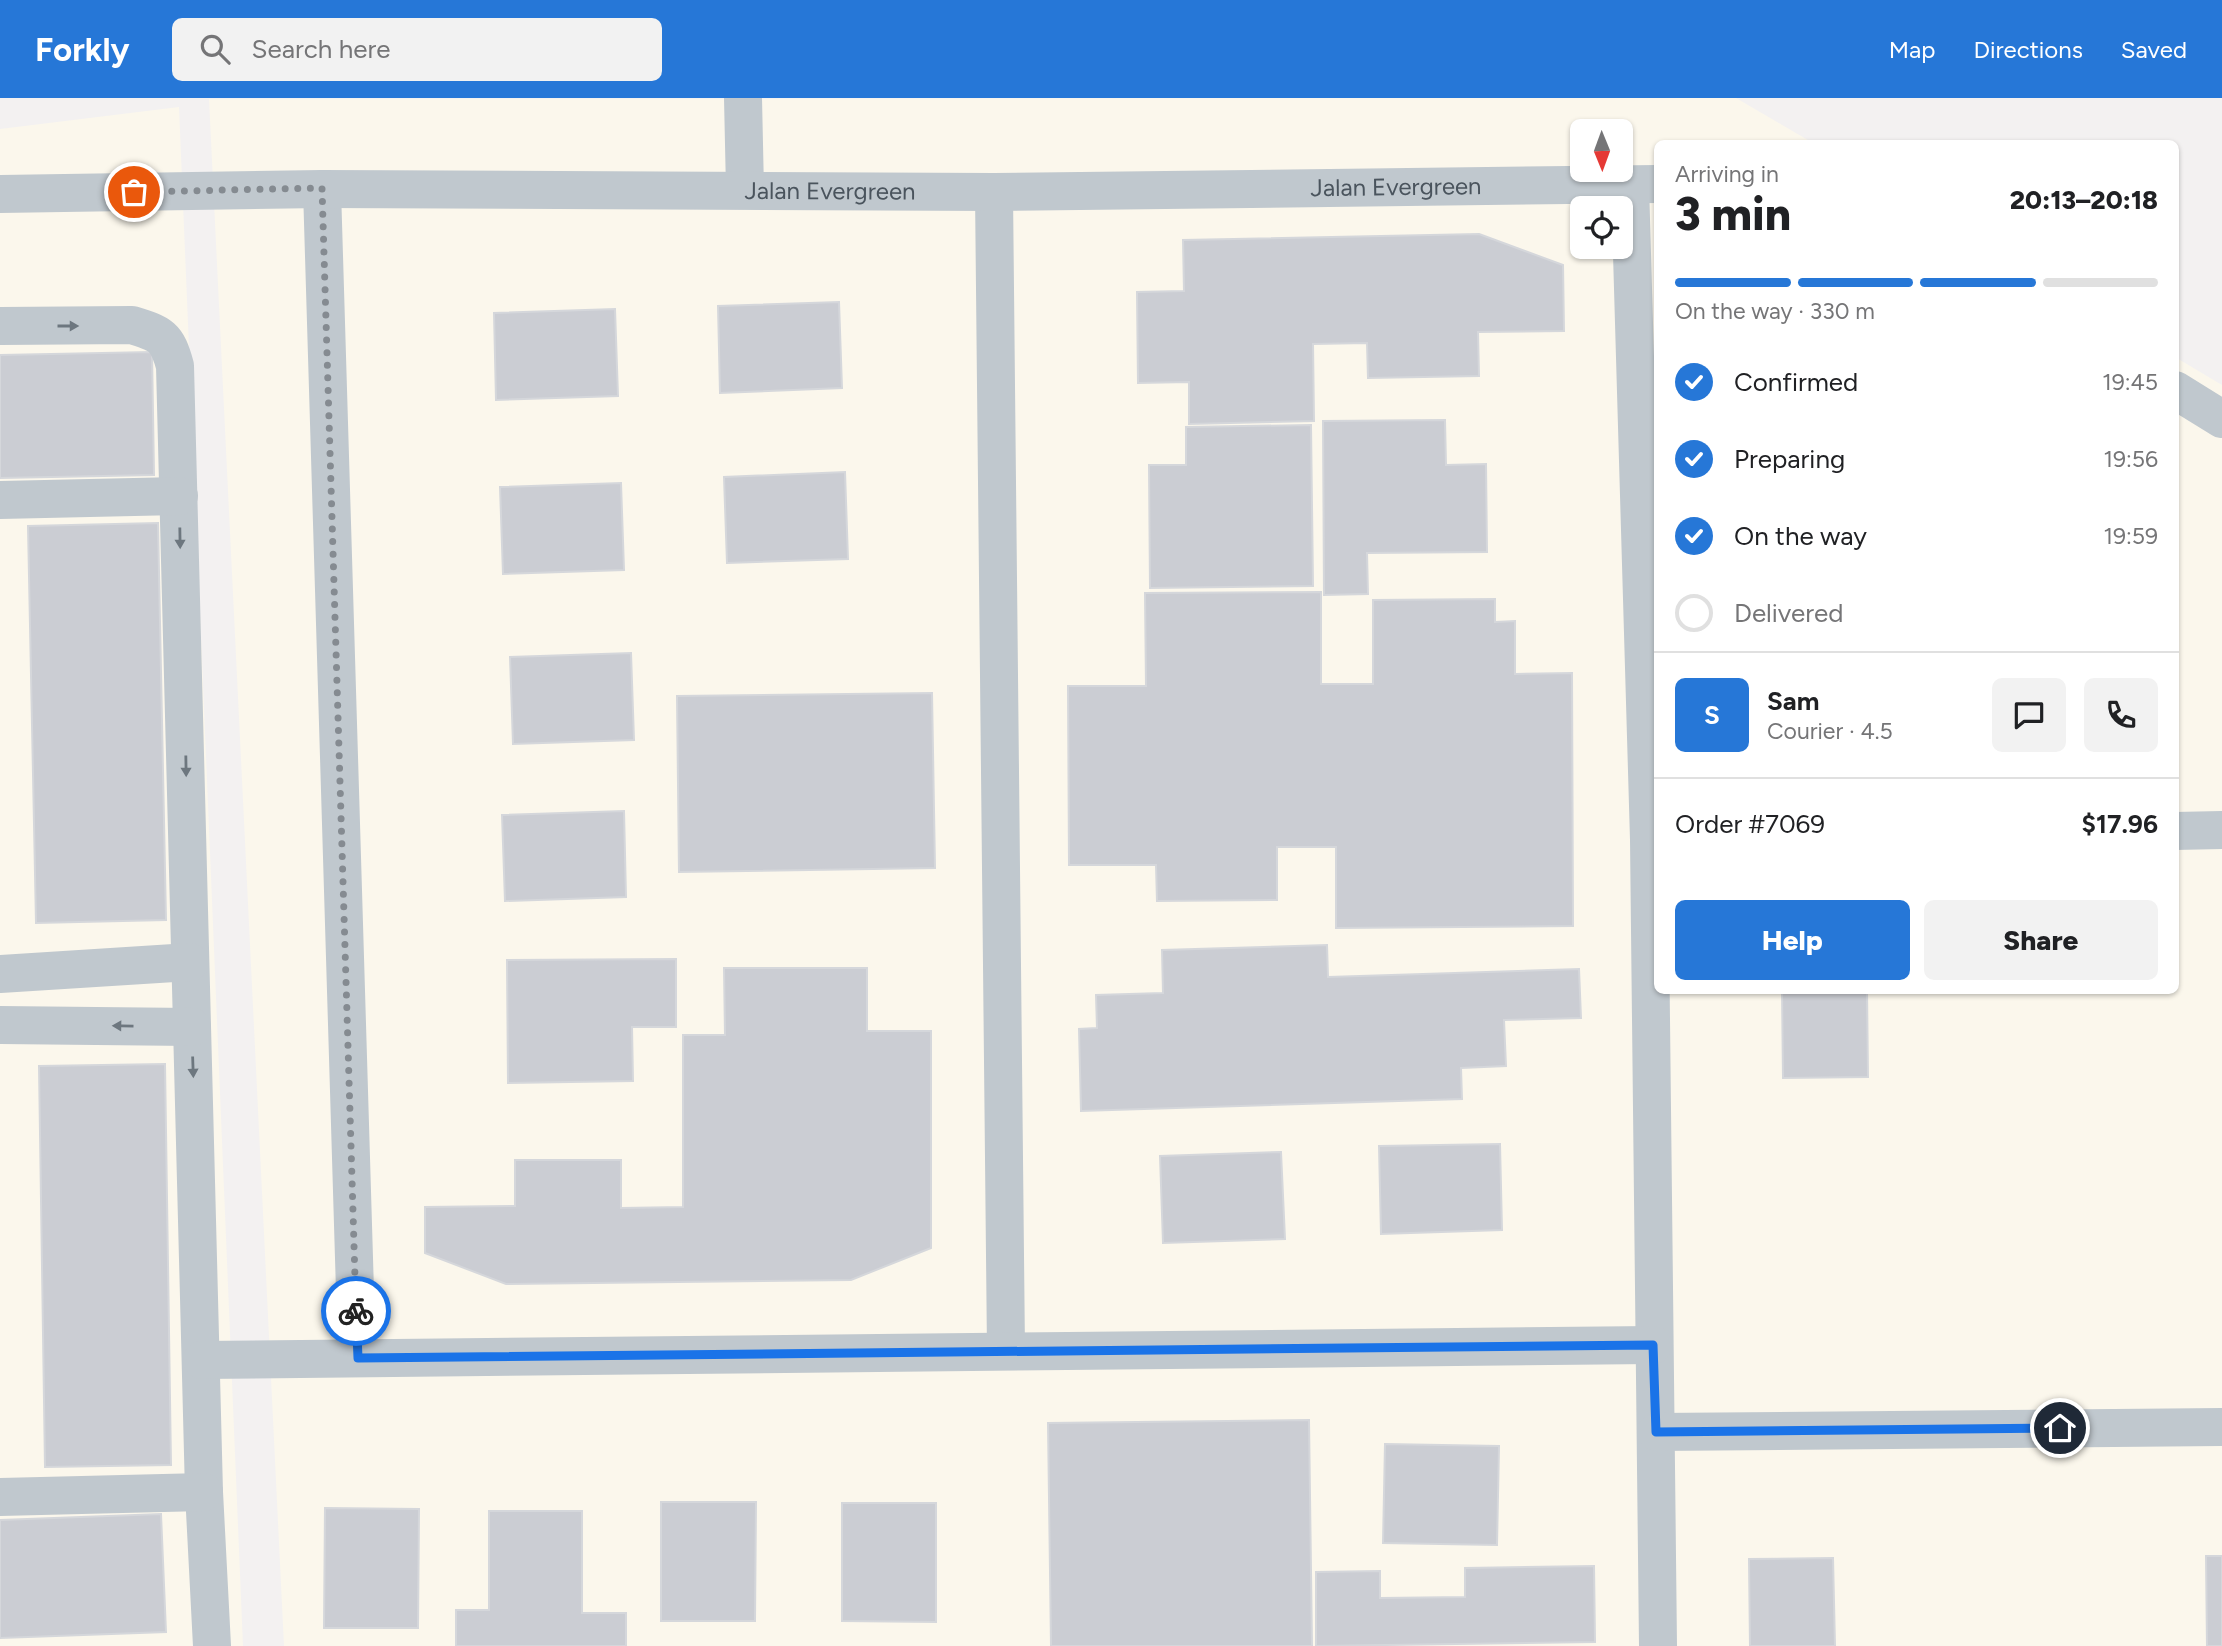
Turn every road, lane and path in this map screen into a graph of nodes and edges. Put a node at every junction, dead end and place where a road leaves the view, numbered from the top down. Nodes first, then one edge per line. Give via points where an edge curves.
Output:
1 (743, 98) edge
2 (1644, 185) edge
3 (322, 188) junction
4 (745, 190) junction
5 (994, 192) junction
6 (0, 194) edge
7 (0, 326) edge
8 (2179, 392) edge
9 (2222, 419) edge
10 (179, 496) junction
11 (0, 500) edge
12 (2222, 830) edge
13 (2179, 831) edge
14 (1653, 840) edge
15 (190, 962) junction
16 (0, 974) edge
17 (0, 1025) edge
18 (192, 1027) junction
19 (1653, 1345) junction
20 (1006, 1351) junction
21 (358, 1358) junction
22 (202, 1360) junction
23 (2222, 1427) edge
24 (1656, 1432) junction
25 (204, 1492) junction
26 (0, 1497) edge
27 (212, 1646) edge
28 (1658, 1646) edge

1 - 4 street
2 - 5 street, Jalan Evergreen
2 - 14 street
3 - 4 street, Jalan Evergreen
3 - 6 street, Jalan Evergreen
3 - 21 street
4 - 5 street, Jalan Evergreen
5 - 20 street
7 -> 10 street via 132,325 152,331 169,344 175,366
8 - 9 street
10 - 11 street
10 -> 15 street
12 - 13 street
14 - 19 street
15 - 16 street
15 - 18 street
18 -> 17 street
18 -> 22 street
19 - 20 street
19 - 24 street
20 - 21 street
21 - 22 street
22 - 25 street
23 - 24 street
24 - 28 street
25 - 26 street
25 - 27 street

